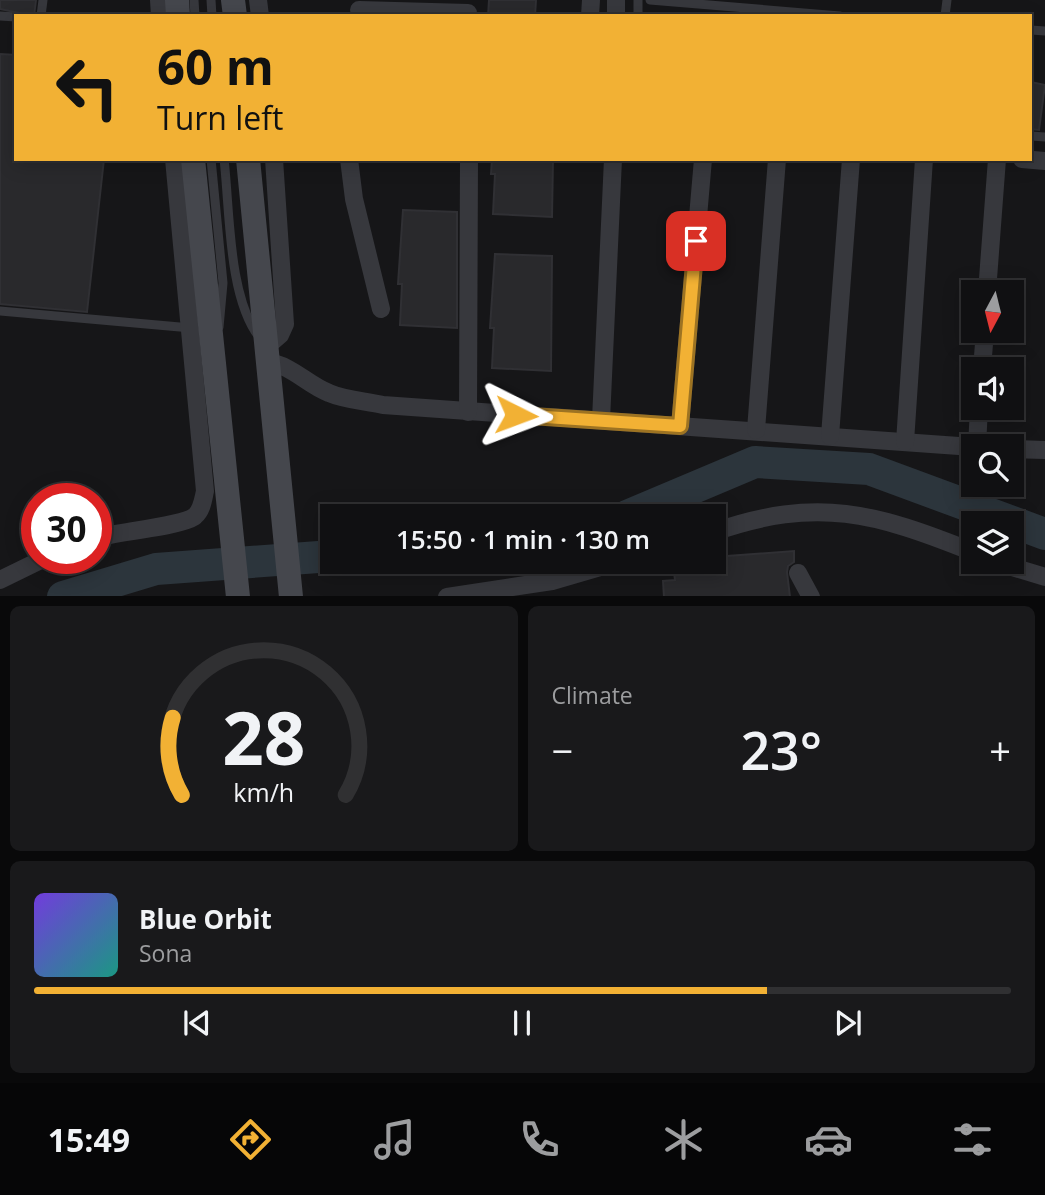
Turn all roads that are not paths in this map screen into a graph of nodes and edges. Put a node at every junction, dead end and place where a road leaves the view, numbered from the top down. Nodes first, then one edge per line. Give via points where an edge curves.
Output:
1 (650, 0) edge
2 (755, 5) edge
3 (359, 9) edge
4 (468, 10) edge
5 (825, 14) edge
6 (174, 161) edge
7 (193, 161) edge
8 (211, 161) edge
9 (224, 161) edge
10 (248, 161) edge
11 (274, 161) edge
12 (349, 161) edge
13 (469, 161) edge
14 (613, 161) edge
15 (703, 161) edge
16 (776, 161) edge
17 (851, 161) edge
18 (924, 161) edge
19 (997, 161) edge
20 (989, 280) edge
21 (382, 309) dead end
22 (0, 311) edge
23 (205, 336) junction
24 (266, 354) junction
25 (468, 412) junction
26 (601, 420) junction
27 (680, 426) junction
28 (756, 430) junction
29 (830, 436) junction
30 (905, 443) junction
31 (961, 446) edge
32 (1024, 449) edge
33 (1045, 450) edge
34 (726, 528) edge
35 (112, 533) edge
36 (961, 547) edge
37 (21, 570) edge
38 (1024, 571) edge
39 (798, 573) dead end
40 (576, 574) edge
41 (1045, 578) edge
42 (0, 580) edge
43 (238, 596) edge
44 (291, 596) edge
45 (454, 596) edge
46 (810, 596) edge

1 - 2 lane
2 - 5 lane
3 - 4 street
6 - 23 street
7 - 23 main road
8 - 23 lane via 223,283 221,323
9 - 24 lane via 241,307
10 - 24 main road
11 - 24 street via 285,324
12 - 21 street
13 - 25 street
14 - 26 street
15 - 27 street
16 - 28 street
17 - 29 street
18 - 30 street
19 - 20 street
22 - 23 lane
23 - 35 street via 205,491 200,509 182,524
23 - 43 main road
24 - 25 street via 331,395 383,405
24 - 44 main road
25 - 26 street
26 - 27 street
27 - 28 street
28 - 29 street
29 - 30 street
30 - 31 street
32 - 33 street
34 - 36 street via 775,514 811,510 851,513 900,523
37 - 42 street
38 - 41 street
39 - 46 street
40 - 45 street

